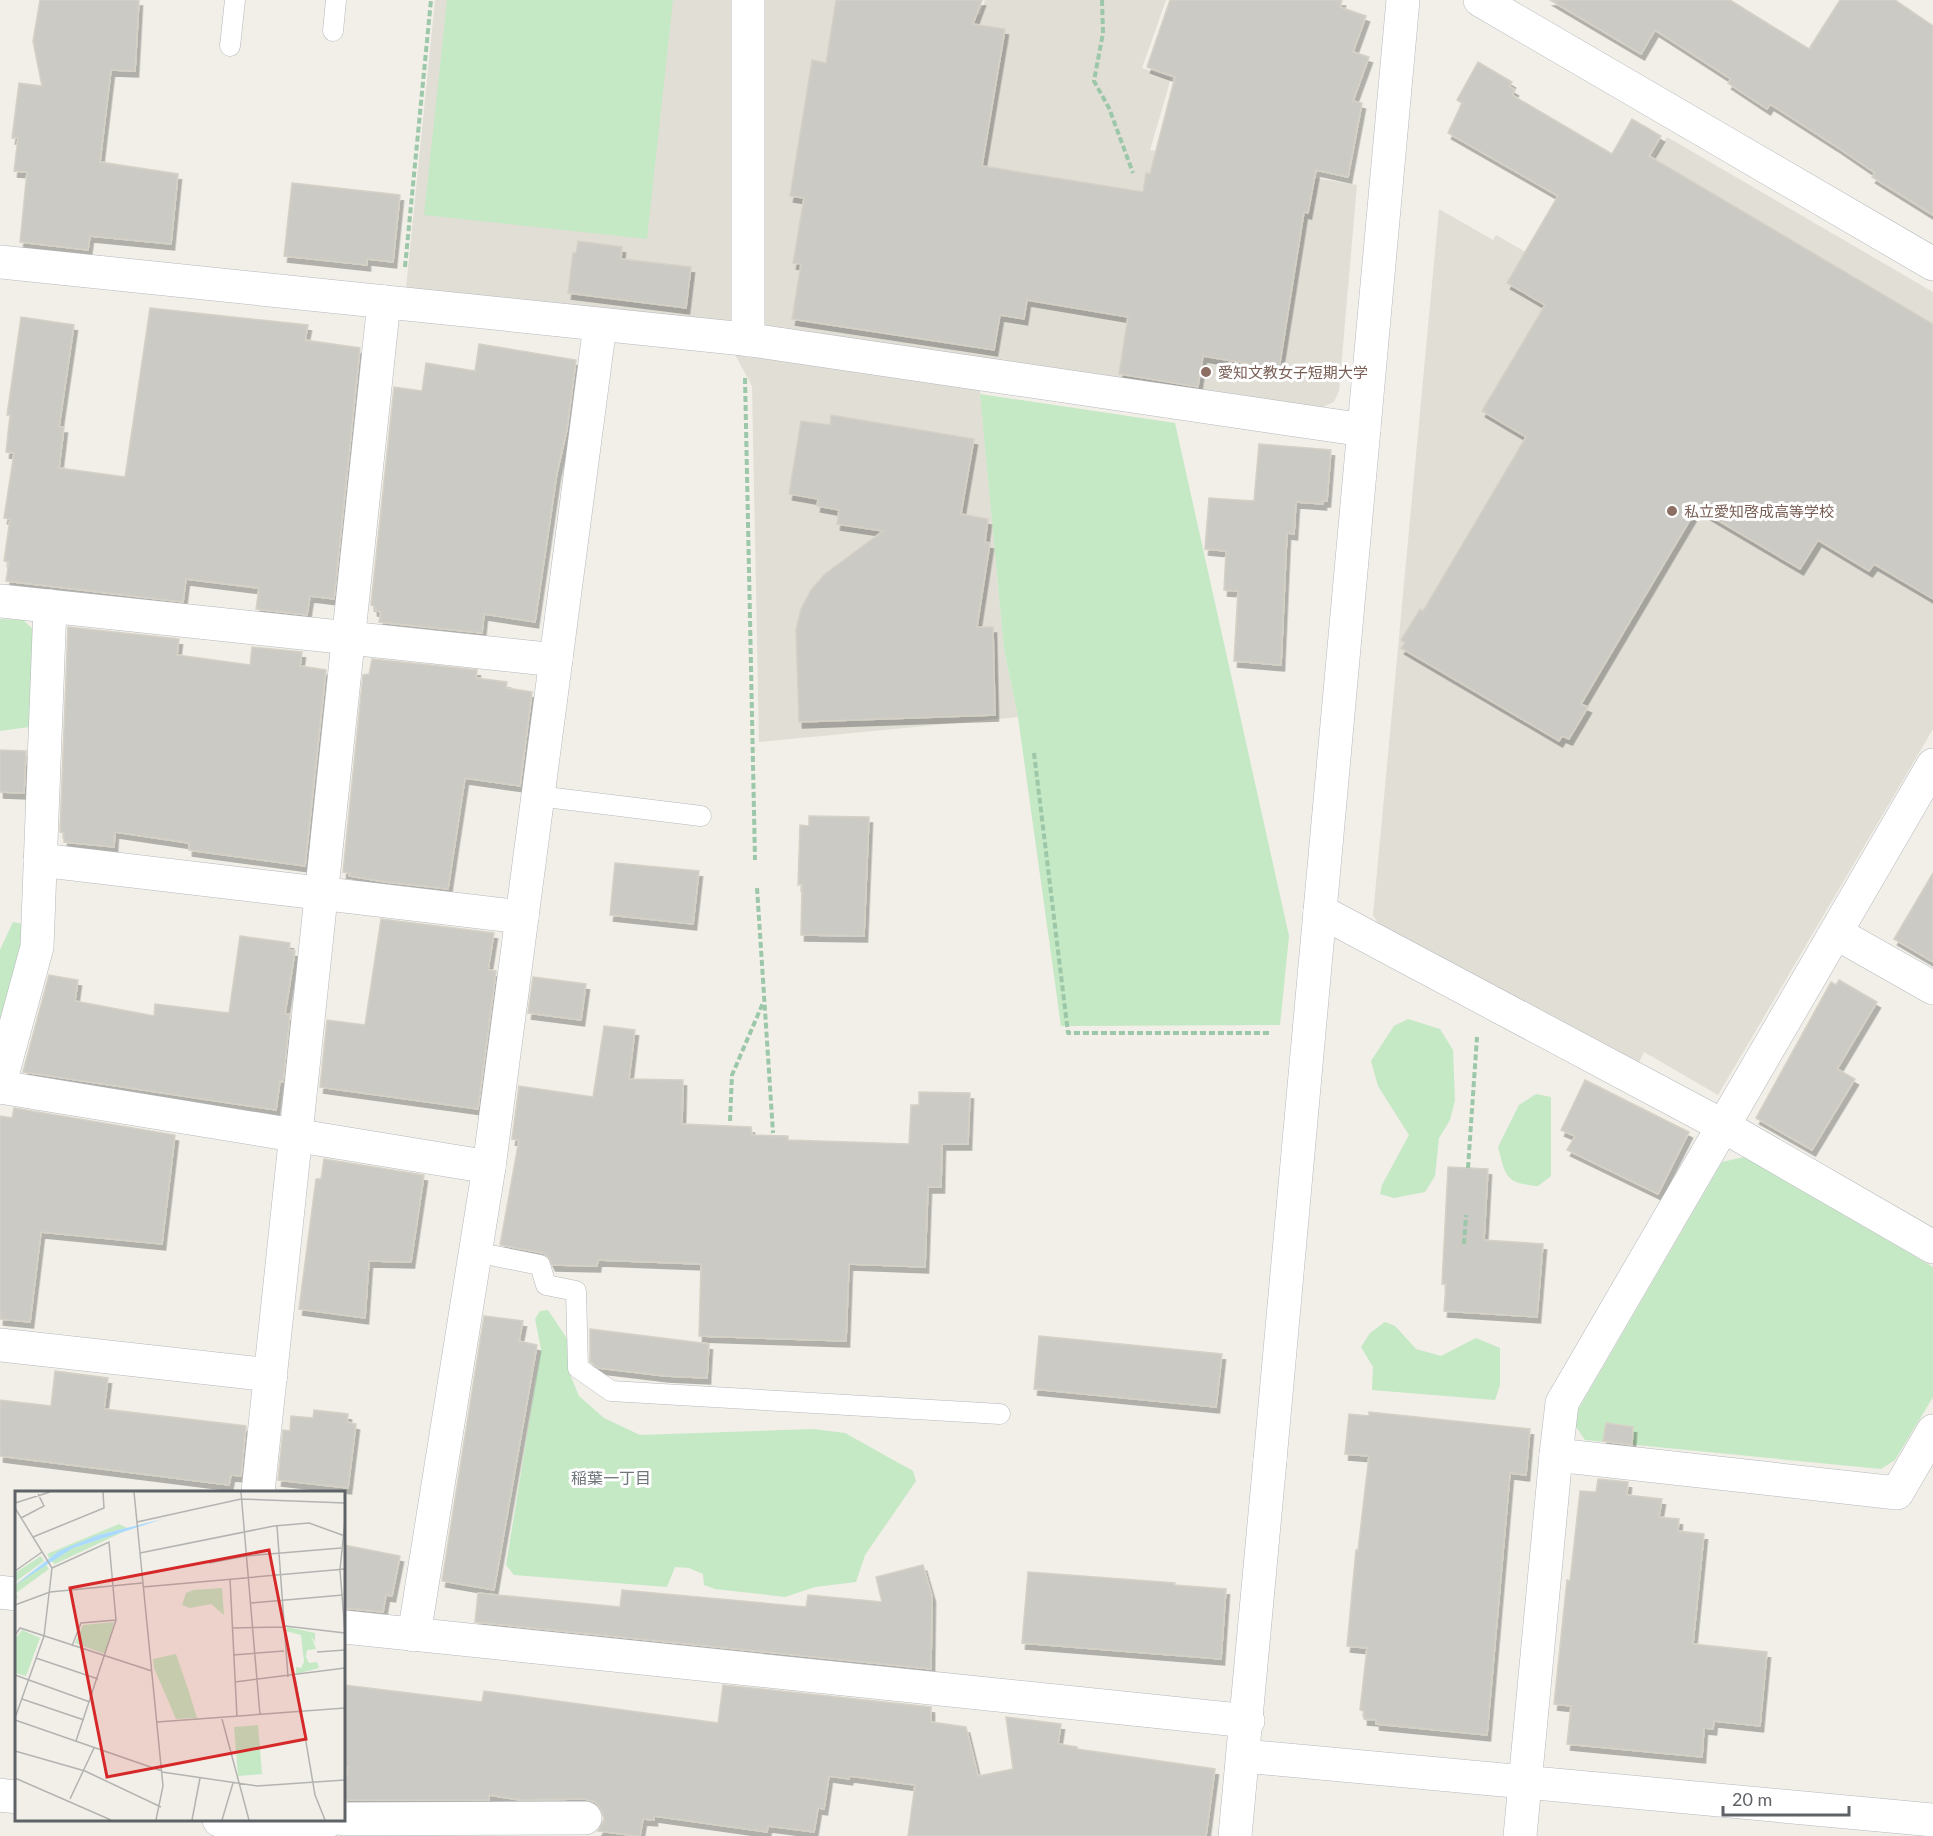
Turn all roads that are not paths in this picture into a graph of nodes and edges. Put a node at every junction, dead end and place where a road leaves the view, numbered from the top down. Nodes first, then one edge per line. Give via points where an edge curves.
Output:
1 (235, 0) edge
2 (336, 0) edge
3 (748, 0) edge
4 (1403, 0) edge
5 (1480, 0) edge
6 (333, 31) dead end
7 (230, 46) dead end
8 (0, 262) edge
9 (1933, 264) edge
10 (393, 303) junction
11 (600, 325) junction
12 (746, 339) junction
13 (1364, 430) junction
14 (0, 601) edge
15 (50, 606) junction
16 (348, 638) junction
17 (556, 660) junction
18 (1933, 765) edge
19 (538, 796) junction
20 (701, 816) dead end
21 (40, 860) junction
22 (322, 893) junction
23 (1320, 911) junction
24 (522, 916) junction
25 (1836, 933) junction
26 (1933, 988) edge
27 (0, 1085) edge
28 (1725, 1127) junction
29 (296, 1136) junction
30 (489, 1167) junction
31 (1933, 1247) edge
32 (476, 1252) junction
33 (0, 1345) edge
34 (271, 1375) junction
35 (1000, 1414) dead end
36 (1933, 1431) edge
37 (1556, 1455) junction
38 (258, 1491) edge
39 (0, 1592) edge
40 (15, 1594) edge
41 (345, 1627) edge
42 (414, 1635) junction
43 (1248, 1721) junction
44 (1244, 1756) junction
45 (1525, 1783) junction
46 (0, 1795) edge
47 (15, 1797) edge
48 (585, 1818) dead end
49 (345, 1820) edge
50 (1933, 1820) edge
51 (222, 1821) edge
52 (221, 1836) edge
53 (1235, 1836) edge
54 (1520, 1836) edge

1 - 7 lane
2 - 6 lane
3 - 12 street
4 - 13 street
5 - 9 street
8 - 10 street
10 - 11 street
10 - 16 street
11 - 12 street
11 - 17 street
12 - 13 street
13 - 23 street
14 - 15 street
15 - 16 street
15 - 21 street
16 - 17 street
16 - 22 street
17 - 19 street
18 - 25 street
19 - 20 lane
19 - 24 street
21 - 22 street
21 - 27 street via 37,947
22 - 24 street
22 - 29 street
23 - 28 street
23 - 43 street
24 - 30 street
25 - 26 street
25 - 28 street
27 - 29 street
28 - 31 street
28 - 37 street via 1562,1403
29 - 30 street
29 - 34 street
30 - 32 street
32 - 35 lane via 540,1264 546,1285 576,1291 578,1368 611,1391
32 - 42 street
33 - 34 street
34 - 38 street
36 - 37 street via 1897,1493
37 - 45 street
39 - 40 street
41 - 42 street
42 - 43 street
43 - 44 street
44 - 45 street
44 - 53 street
45 - 50 street
45 - 54 street
46 - 47 street
48 - 49 street
51 - 52 street

